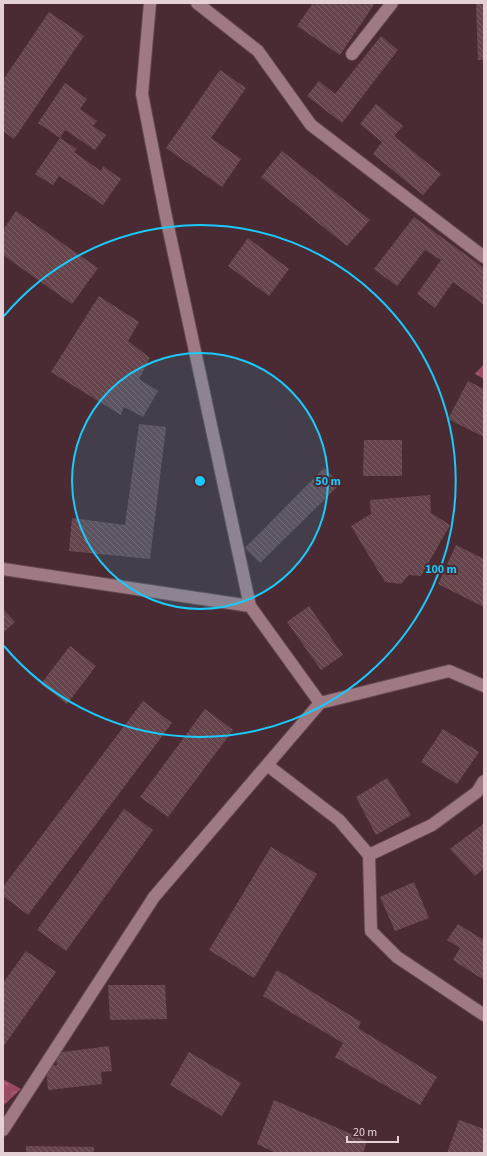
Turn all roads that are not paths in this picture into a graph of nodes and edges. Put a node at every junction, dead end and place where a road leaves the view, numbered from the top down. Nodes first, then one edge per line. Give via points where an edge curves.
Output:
1 (150, 3) edge
2 (197, 3) edge
3 (392, 3) edge
4 (352, 54) dead end
5 (484, 257) edge
6 (3, 569) edge
7 (250, 606) junction
8 (484, 686) edge
9 (320, 703) junction
10 (267, 765) junction
11 (484, 781) edge
12 (369, 855) junction
13 (484, 1015) edge
14 (3, 1130) edge

1 - 7 street via 142,94
2 - 5 street via 258,51 311,124
3 - 4 street
6 - 7 street
7 - 9 street
8 - 9 street via 449,671
9 - 10 street
10 - 12 street via 339,820
10 - 14 street via 154,897
11 - 12 street via 477,792 432,825
12 - 13 street via 371,931 397,957

